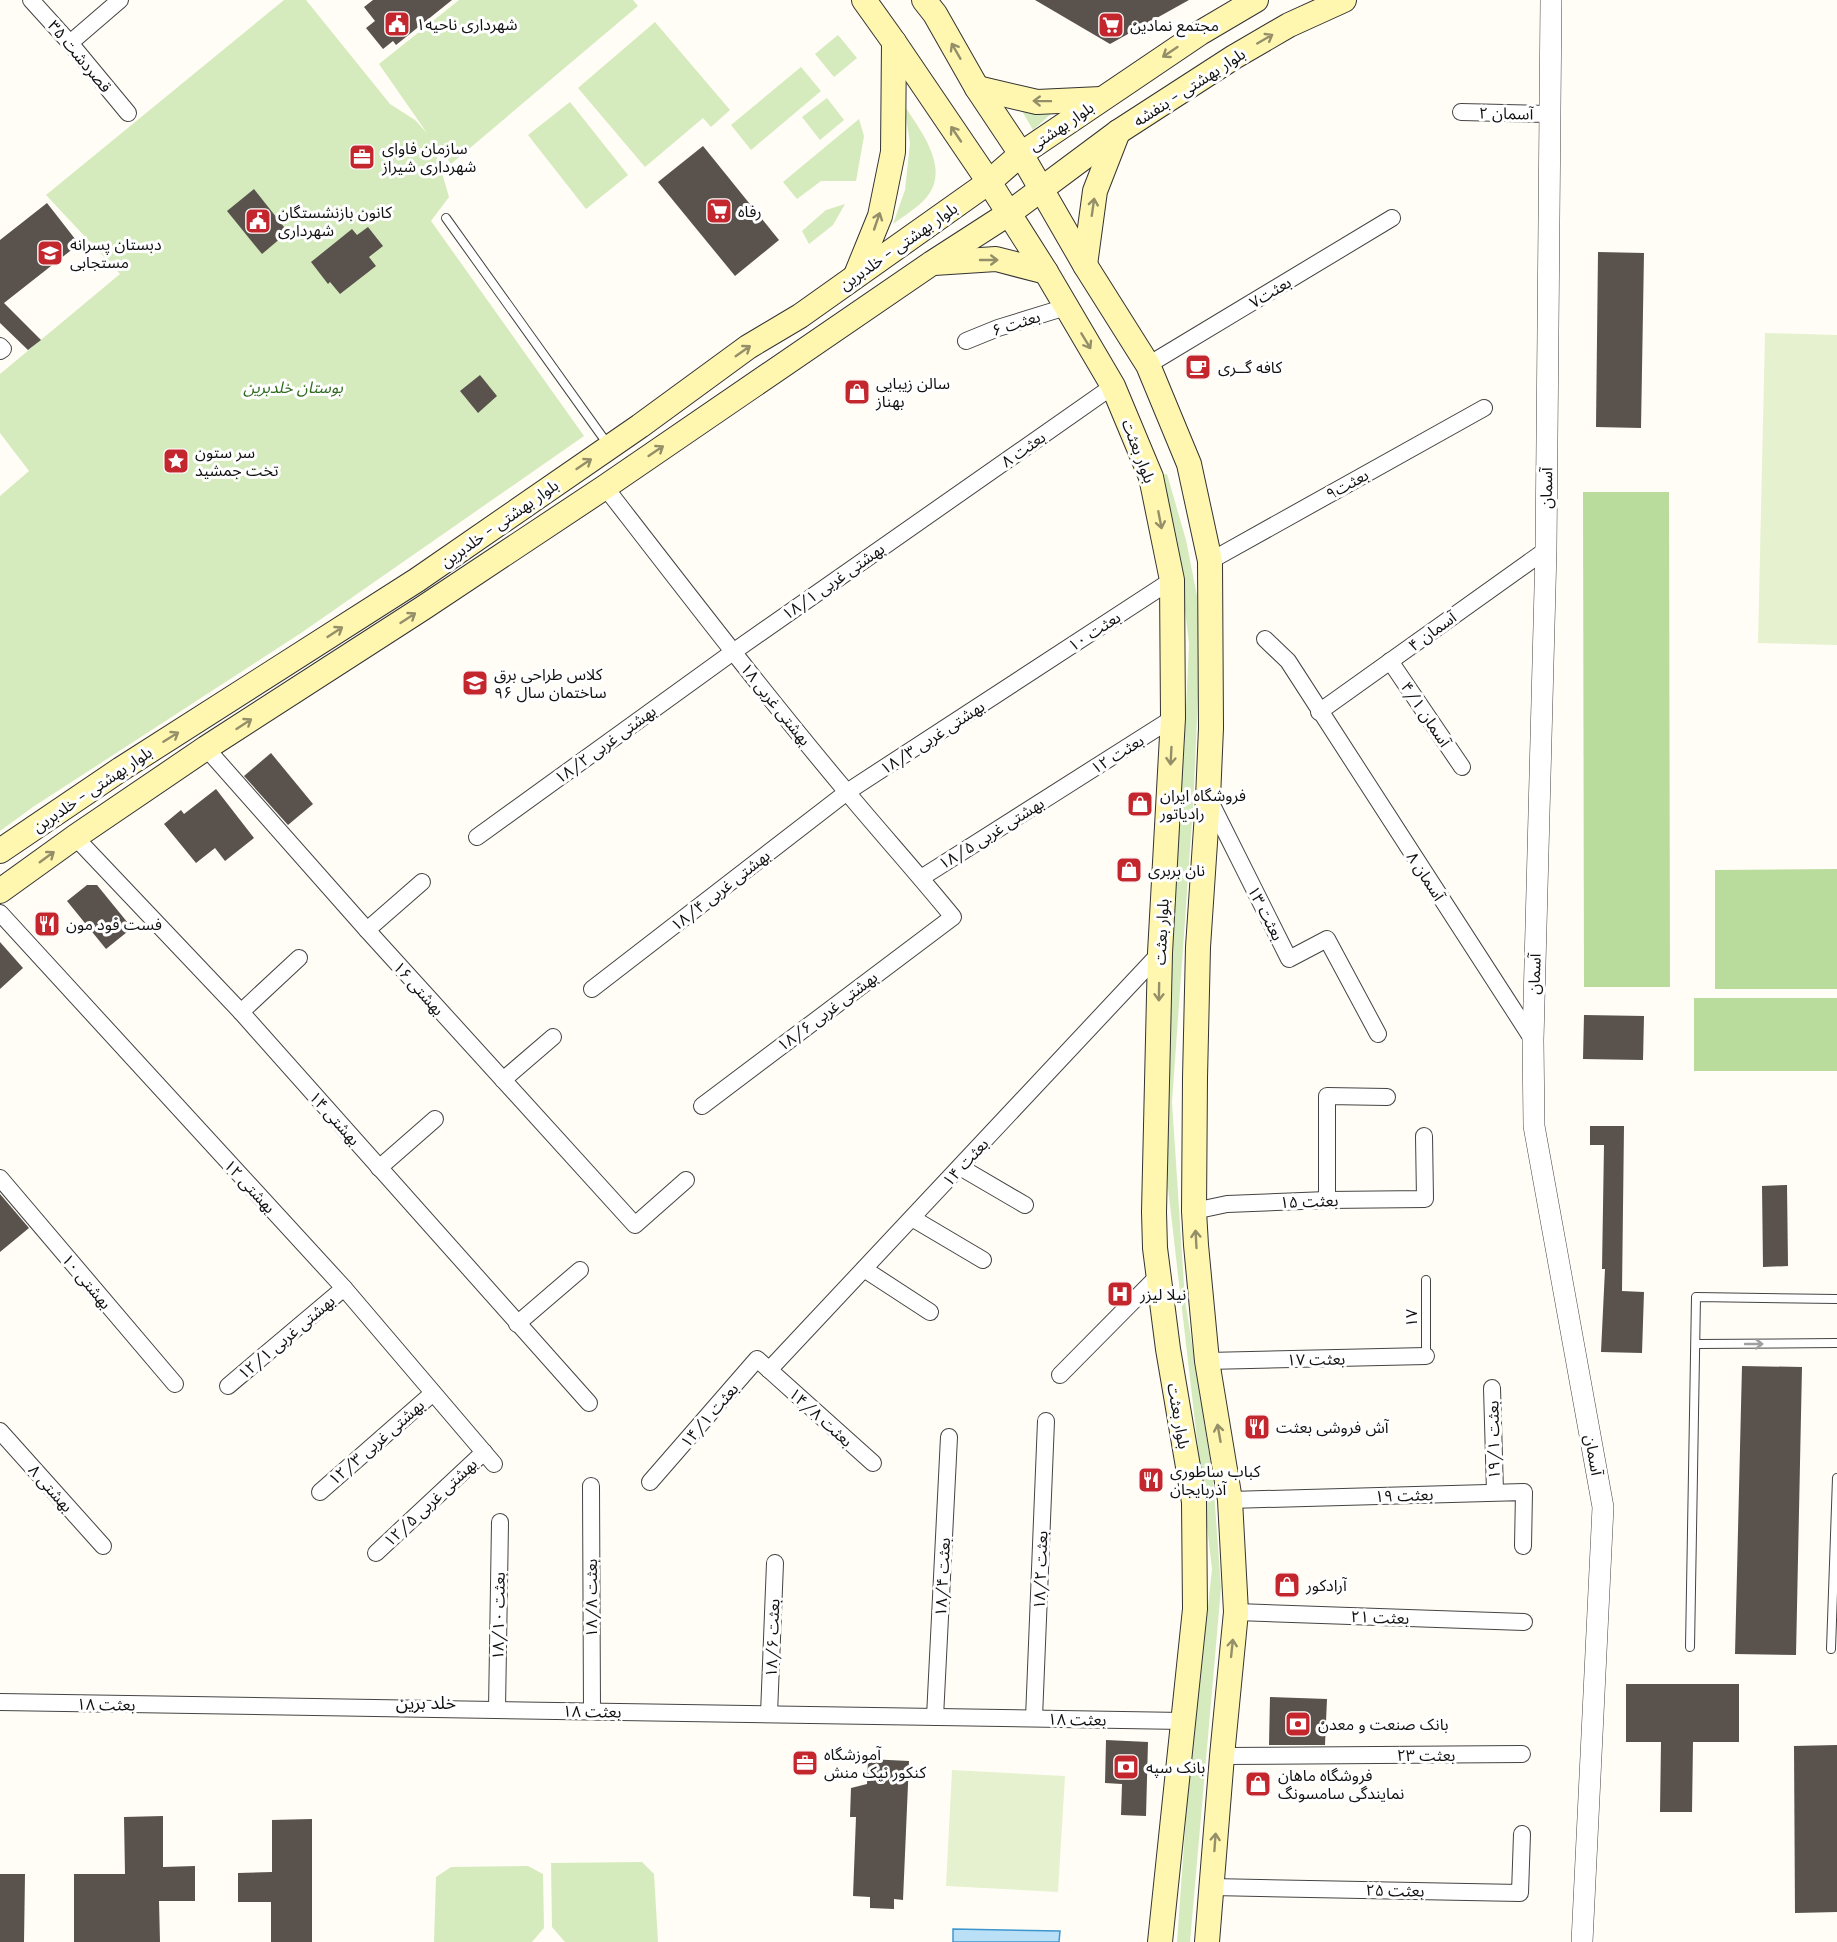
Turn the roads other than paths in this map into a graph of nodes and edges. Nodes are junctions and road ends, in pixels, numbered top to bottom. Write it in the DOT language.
graph roads {
  1 [pos="31,0"];
  2 [pos="120,0"];
  3 [pos="864,0"];
  4 [pos="1256,0"];
  5 [pos="1344,0"];
  6 [pos="1551,0"];
  7 [pos="932,5"];
  8 [pos="894,42"];
  9 [pos="70,43"];
  10 [pos="977,88"];
  11 [pos="1101,99"];
  12 [pos="1461,112"];
  13 [pos="128,113"];
  14 [pos="1550,114"];
  15 [pos="1118,132"];
  16 [pos="1021,154"];
  17 [pos="989,182"];
  18 [pos="1042,190"];
  19 [pos="1008,214"];
  20 [pos="446,218"];
  21 [pos="1392,218"];
  22 [pos="932,263"];
  23 [pos="1085,265"];
  24 [pos="1046,272"];
  25 [pos="856,275"];
  26 [pos="1066,308"];
  27 [pos="800,316"];
  28 [pos="818,341"];
  29 [pos="966,341"];
  30 [pos="0,346"];
  31 [pos="0,351"];
  32 [pos="1148,365"];
  33 [pos="1113,386"];
  34 [pos="1484,408"];
  35 [pos="610,447"];
  36 [pos="1186,457"];
  37 [pos="1148,470"];
  38 [pos="605,487"];
  39 [pos="933,511"];
  40 [pos="1546,550"];
  41 [pos="1210,561"];
  42 [pos="1172,580"];
  43 [pos="1265,639"];
  44 [pos="733,652"];
  45 [pos="1390,661"];
  46 [pos="1017,681"];
  47 [pos="1319,712"];
  48 [pos="1173,718"];
  49 [pos="206,748"];
  50 [pos="1462,767"];
  51 [pos="1061,789"];
  52 [pos="847,792"];
  53 [pos="1208,798"];
  54 [pos="75,837"];
  55 [pos="477,837"];
  56 [pos="0,851"];
  57 [pos="921,878"];
  58 [pos="422,882"];
  59 [pos="0,891"];
  60 [pos="0,913"];
  61 [pos="953,916"];
  62 [pos="367,930"];
  63 [pos="1160,953"];
  64 [pos="299,958"];
  65 [pos="592,989"];
  66 [pos="241,1012"];
  67 [pos="1378,1034"];
  68 [pos="553,1037"];
  69 [pos="1533,1040"];
  70 [pos="503,1080"];
  71 [pos="1387,1097"];
  72 [pos="702,1106"];
  73 [pos="435,1119"];
  74 [pos="1424,1136"];
  75 [pos="960,1167"];
  76 [pos="379,1168"];
  77 [pos="0,1178"];
  78 [pos="686,1180"];
  79 [pos="1327,1200"];
  80 [pos="1025,1205"];
  81 [pos="1194,1211"];
  82 [pos="1154,1212"];
  83 [pos="912,1218"];
  84 [pos="983,1260"];
  85 [pos="864,1269"];
  86 [pos="580,1270"];
  87 [pos="1159,1275"];
  88 [pos="1426,1280"];
  89 [pos="344,1288"];
  90 [pos="1837,1299"];
  91 [pos="930,1312"];
  92 [pos="517,1324"];
  93 [pos="1837,1343"];
  94 [pos="1696,1344"];
  95 [pos="1426,1356"];
  96 [pos="1207,1361"];
  97 [pos="770,1370"];
  98 [pos="1059,1375"];
  99 [pos="175,1384"];
  100 [pos="228,1386"];
  101 [pos="1492,1388"];
  102 [pos="433,1393"];
  103 [pos="589,1403"];
  104 [pos="1046,1421"];
  105 [pos="0,1431"];
  106 [pos="949,1437"];
  107 [pos="489,1458"];
  108 [pos="873,1464"];
  109 [pos="1837,1478"];
  110 [pos="650,1482"];
  111 [pos="591,1486"];
  112 [pos="320,1492"];
  113 [pos="1495,1492"];
  114 [pos="1230,1500"];
  115 [pos="500,1522"];
  116 [pos="103,1546"];
  117 [pos="1522,1546"];
  118 [pos="376,1553"];
  119 [pos="775,1563"];
  120 [pos="1236,1612"];
  121 [pos="1524,1622"];
  122 [pos="1690,1647"];
  123 [pos="1831,1649"];
  124 [pos="0,1702"];
  125 [pos="497,1710"];
  126 [pos="592,1711"];
  127 [pos="770,1714"];
  128 [pos="935,1717"];
  129 [pos="1034,1718"];
  130 [pos="1183,1721"];
  131 [pos="1522,1754"];
  132 [pos="1222,1756"];
  133 [pos="1522,1834"];
  134 [pos="1212,1887"];
  135 [pos="1160,1942"];
  136 [pos="1207,1942"];
  137 [pos="1582,1942"];
  1 -- 9 [label="street, قصردشت ۳۵"];
  2 -- 9 [label="street"];
  3 -- 8 [label="main road, بلوار بعثت"];
  4 -- 11 [label="main road, one-way"];
  15 -- 5 [label="main road, بلوار بهشتی - بنفشه, one-way"];
  6 -- 14 [label="street, آسمان"];
  10 -- 7 [label="main road, one-way"];
  17 -- 8 [label="main road, بلوار بعثت, one-way"];
  25 -- 8 [label="main road, one-way"];
  9 -- 13 [label="street, قصردشت ۳۵"];
  11 -- 10 [label="main road, one-way"];
  10 -- 16 [label="main road"];
  11 -- 16 [label="main road, بلوار بهشتی"];
  12 -- 14 [label="street, ۲ آسمان"];
  14 -- 40 [label="street, آسمان"];
  15 -- 18 [label="main road, بلوار بهشتی - بنفشه"];
  23 -- 15 [label="main road, one-way"];
  16 -- 17 [label="main road, بلوار بهشتی"];
  16 -- 18 [label="main road"];
  17 -- 19 [label="main road, بلوار بعثت"];
  17 -- 25 [label="main road, بلوار بهشتی - خلدبرین"];
  18 -- 19 [label="main road, بلوار بهشتی - بنفشه"];
  18 -- 23 [label="main road"];
  19 -- 22 [label="main road"];
  19 -- 24 [label="main road, بلوار بعثت"];
  20 -- 35 [label="lane"];
  21 -- 32 [label="street, بعثت۷"];
  22 -- 24 [label="main road, one-way"];
  22 -- 28 [label="main road, بلوار بهشتی - خلدبرین"];
  23 -- 32 [label="main road"];
  24 -- 26 [label="main road, بلوار بعثت"];
  25 -- 27 [label="main road, بلوار بهشتی - خلدبرین"];
  26 -- 29 [label="street, ۶ بعثت"];
  26 -- 33 [label="main road, بلوار بعثت, one-way"];
  27 -- 28 [label="main road"];
  35 -- 27 [label="main road, بلوار بهشتی - خلدبرین, one-way"];
  38 -- 28 [label="main road, بلوار بهشتی - خلدبرین, one-way"];
  30 -- 31 [label="street"];
  32 -- 36 [label="main road"];
  33 -- 37 [label="main road, بلوار بعثت"];
  33 -- 39 [label="street, ۸ بعثت"];
  34 -- 41 [label="street, بعثت۹"];
  56 -- 35 [label="main road, بلوار بهشتی - خلدبرین, one-way"];
  36 -- 37 [label="main road"];
  36 -- 41 [label="main road"];
  37 -- 42 [label="main road, بلوار بعثت, one-way"];
  38 -- 44 [label="street, بهشتی غربی ۱۸"];
  49 -- 38 [label="main road, بلوار بهشتی - خلدبرین, one-way"];
  39 -- 44 [label="street, بهشتی غربی ۱۸/۱"];
  40 -- 45 [label="street, ۴ آسمان"];
  40 -- 69 [label="street, آسمان"];
  41 -- 53 [label="main road"];
  42 -- 46 [label="street, ۱۰ بعثت"];
  42 -- 48 [label="main road, بلوار بعثت"];
  43 -- 47 [label="street, ۸ آسمان"];
  44 -- 52 [label="street, بهشتی غربی ۱۸"];
  44 -- 55 [label="street, بهشتی غربی ۱۸/۲"];
  45 -- 47 [label="street, ۴ آسمان"];
  45 -- 50 [label="street, ۴/۱ آسمان"];
  46 -- 52 [label="street, بهشتی غربی ۱۸/۳"];
  47 -- 69 [label="street, ۸ آسمان"];
  48 -- 51 [label="street, ۱۲ بعثت"];
  48 -- 63 [label="main road, بلوار بعثت, one-way"];
  49 -- 54 [label="main road, بلوار بهشتی - خلدبرین"];
  49 -- 62 [label="street, ۱۶ بهشتی"];
  51 -- 57 [label="street, بهشتی غربی ۱۸/۵"];
  52 -- 57 [label="street, بهشتی غربی ۱۸"];
  52 -- 65 [label="street, بهشتی غربی ۱۸/۴"];
  53 -- 67 [label="street, ۱۳ بعثت"];
  53 -- 81 [label="main road"];
  59 -- 54 [label="main road, بلوار بهشتی - خلدبرین, one-way"];
  54 -- 66 [label="street, ۱۴ بهشتی"];
  57 -- 61 [label="street, بهشتی غربی ۱۸"];
  58 -- 62 [label="street"];
  60 -- 89 [label="street, ۱۲ بهشتی"];
  61 -- 72 [label="street, بهشتی غربی ۱۸/۶"];
  62 -- 70 [label="street, ۱۶ بهشتی"];
  63 -- 75 [label="street, بعثت ۱۴"];
  63 -- 82 [label="main road, بلوار بعثت, one-way"];
  64 -- 66 [label="street"];
  66 -- 76 [label="street, ۱۴ بهشتی"];
  68 -- 70 [label="street"];
  69 -- 137 [label="street, آسمان"];
  70 -- 78 [label="street, ۱۶ بهشتی"];
  71 -- 79 [label="street"];
  73 -- 76 [label="street"];
  74 -- 79 [label="street, بعثت ۱۵"];
  75 -- 80 [label="street"];
  75 -- 83 [label="street, بعثت ۱۴"];
  76 -- 92 [label="street, ۱۴ بهشتی"];
  77 -- 99 [label="street, ۱۰ بهشتی"];
  79 -- 81 [label="street, بعثت ۱۵"];
  81 -- 82 [label="main road"];
  96 -- 81 [label="main road, one-way"];
  82 -- 87 [label="main road, بلوار بعثت"];
  83 -- 84 [label="street"];
  83 -- 85 [label="street, بعثت ۱۴"];
  85 -- 91 [label="street"];
  85 -- 97 [label="street, بعثت ۱۴"];
  86 -- 92 [label="street"];
  87 -- 98 [label="street"];
  87 -- 130 [label="main road, بلوار بعثت"];
  88 -- 95 [label="lane, ۱۷"];
  89 -- 100 [label="street, ۱۲/۱ بهشتی غربی"];
  89 -- 102 [label="street, ۱۲ بهشتی"];
  90 -- 94 [label="lane"];
  92 -- 103 [label="street, ۱۴ بهشتی"];
  94 -- 93 [label="lane, one-way"];
  94 -- 122 [label="lane"];
  95 -- 96 [label="street, بعثت ۱۷"];
  114 -- 96 [label="main road, one-way"];
  97 -- 108 [label="street, ۱۴/۸ بعثت"];
  97 -- 110 [label="street, ۱۴/۱ بعثت"];
  101 -- 113 [label="street, ۱۹/۱ بعثت"];
  102 -- 107 [label="street, ۱۲ بهشتی"];
  102 -- 112 [label="street, ۱۲/۳ بهشتی غربی"];
  104 -- 129 [label="street, ۱۸/۲ بعثت"];
  105 -- 116 [label="street, ۸ بهشتی"];
  106 -- 128 [label="street, ۱۸/۴ بعثت"];
  107 -- 118 [label="street, ۱۲/۵ بهشتی غربی"];
  109 -- 123 [label="lane"];
  111 -- 126 [label="street, ۱۸/۸ بعثت"];
  113 -- 114 [label="street, بعثت ۱۹"];
  113 -- 117 [label="street, بعثت ۱۹"];
  114 -- 120 [label="main road"];
  115 -- 125 [label="street, ۱۸/۱۰ بعثت"];
  119 -- 127 [label="street, ۱۸/۶ بعثت"];
  120 -- 121 [label="street, ۲۱ بعثت"];
  132 -- 120 [label="main road, one-way"];
  124 -- 125 [label="street, بعثت ۱۸"];
  125 -- 126 [label="street, بعثت ۱۸"];
  126 -- 127 [label="street, بعثت ۱۸"];
  127 -- 128 [label="street, بعثت ۱۸"];
  128 -- 129 [label="street, بعثت ۱۸"];
  129 -- 130 [label="street, بعثت ۱۸"];
  130 -- 135 [label="main road, بلوار بعثت"];
  131 -- 132 [label="street, ۲۳ بعثت"];
  134 -- 132 [label="main road, one-way"];
  133 -- 134 [label="street, ۲۵ بعثت"];
  134 -- 136 [label="main road"];
}
